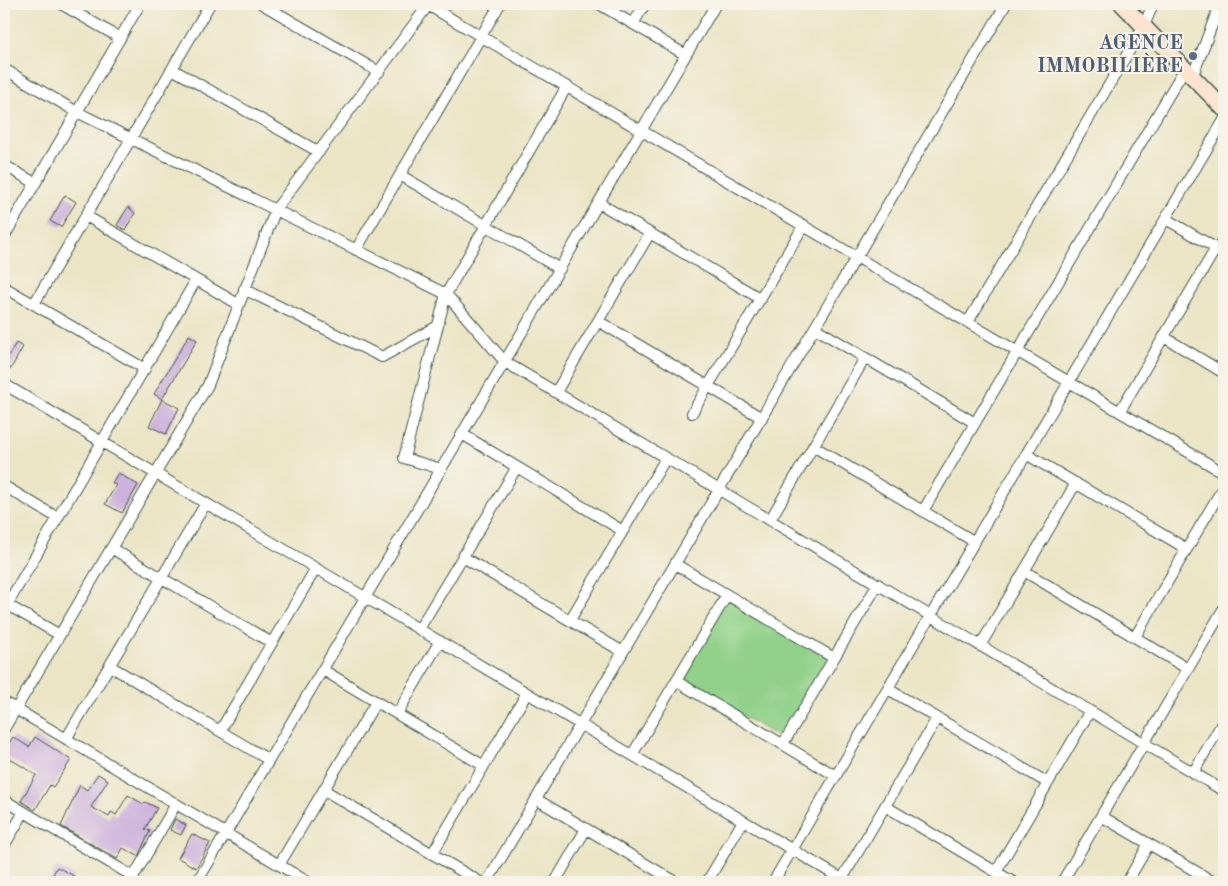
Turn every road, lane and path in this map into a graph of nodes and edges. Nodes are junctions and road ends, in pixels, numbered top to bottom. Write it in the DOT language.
graph roads {
  1 [pos="140,4"];
  2 [pos="210,4"];
  3 [pos="262,4"];
  4 [pos="428,4"];
  5 [pos="500,4"];
  6 [pos="599,4"];
  7 [pos="645,4"];
  8 [pos="716,4"];
  9 [pos="1006,4"];
  10 [pos="1122,4"];
  11 [pos="1153,4"];
  12 [pos="1220,4"];
  13 [pos="67,5"];
  14 [pos="633,24"];
  15 [pos="1144,26"];
  16 [pos="481,36"];
  17 [pos="120,38"];
  18 [pos="686,55"];
  19 [pos="4,69"];
  20 [pos="172,69"];
  21 [pos="379,72"];
  22 [pos="1189,72"];
  23 [pos="567,86"];
  24 [pos="1224,109"];
  25 [pos="77,112"];
  26 [pos="1224,120"];
  27 [pos="642,130"];
  28 [pos="131,138"];
  29 [pos="319,152"];
  30 [pos="4,165"];
  31 [pos="400,175"];
  32 [pos="35,183"];
  33 [pos="599,203"];
  34 [pos="276,210"];
  35 [pos="86,216"];
  36 [pos="1166,219"];
  37 [pos="804,225"];
  38 [pos="486,226"];
  39 [pos="650,233"];
  40 [pos="4,237"];
  41 [pos="356,250"];
  42 [pos="1220,251"];
  43 [pos="857,257"];
  44 [pos="560,269"];
  45 [pos="196,280"];
  46 [pos="4,287"];
  47 [pos="244,289"];
  48 [pos="446,294"];
  49 [pos="761,298"];
  50 [pos="34,304"];
  51 [pos="238,304"];
  52 [pos="598,321"];
  53 [pos="968,322"];
  54 [pos="436,327"];
  55 [pos="815,328"];
  56 [pos="1164,337"];
  57 [pos="1017,351"];
  58 [pos="865,358"];
  59 [pos="505,362"];
  60 [pos="145,369"];
  61 [pos="1224,373"];
  62 [pos="1069,382"];
  63 [pos="4,384"];
  64 [pos="708,386"];
  65 [pos="556,392"];
  66 [pos="1120,411"];
  67 [pos="692,413"];
  68 [pos="762,418"];
  69 [pos="975,423"];
  70 [pos="462,434"];
  71 [pos="102,442"];
  72 [pos="814,446"];
  73 [pos="1026,454"];
  74 [pos="666,458"];
  75 [pos="517,468"];
  76 [pos="441,469"];
  77 [pos="1224,472"];
  78 [pos="155,473"];
  79 [pos="1076,484"];
  80 [pos="4,486"];
  81 [pos="1224,486"];
  82 [pos="719,490"];
  83 [pos="206,503"];
  84 [pos="923,511"];
  85 [pos="58,518"];
  86 [pos="770,520"];
  87 [pos="623,531"];
  88 [pos="975,542"];
  89 [pos="111,548"];
  90 [pos="1187,549"];
  91 [pos="463,557"];
  92 [pos="675,564"];
  93 [pos="316,568"];
  94 [pos="1024,571"];
  95 [pos="162,577"];
  96 [pos="878,584"];
  97 [pos="727,595"];
  98 [pos="366,598"];
  99 [pos="5,604"];
  100 [pos="1224,608"];
  101 [pos="931,616"];
  102 [pos="570,620"];
  103 [pos="419,629"];
  104 [pos="60,635"];
  105 [pos="1135,637"];
  106 [pos="440,642"];
  107 [pos="272,643"];
  108 [pos="980,646"];
  109 [pos="624,652"];
  110 [pos="834,658"];
  111 [pos="110,666"];
  112 [pos="1188,669"];
  113 [pos="322,670"];
  114 [pos="676,681"];
  115 [pos="888,689"];
  116 [pos="527,693"];
  117 [pos="4,702"];
  118 [pos="376,702"];
  119 [pos="16,709"];
  120 [pos="1090,711"];
  121 [pos="397,714"];
  122 [pos="937,718"];
  123 [pos="1224,720"];
  124 [pos="580,725"];
  125 [pos="4,730"];
  126 [pos="220,731"];
  127 [pos="66,739"];
  128 [pos="1144,743"];
  129 [pos="783,744"];
  130 [pos="632,755"];
  131 [pos="269,760"];
  132 [pos="484,766"];
  133 [pos="1193,773"];
  134 [pos="836,776"];
  135 [pos="1048,783"];
  136 [pos="324,790"];
  137 [pos="1224,791"];
  138 [pos="536,799"];
  139 [pos="4,800"];
  140 [pos="176,804"];
  141 [pos="885,806"];
  142 [pos="24,812"];
  143 [pos="1101,816"];
  144 [pos="743,821"];
  145 [pos="586,829"];
  146 [pos="226,834"];
  147 [pos="1150,844"];
  148 [pos="4,846"];
  149 [pos="792,850"];
  150 [pos="432,854"];
  151 [pos="279,865"];
  152 [pos="996,872"];
  153 [pos="132,879"];
  154 [pos="844,881"];
  155 [pos="197,882"];
  156 [pos="308,882"];
  157 [pos="480,882"];
  158 [pos="487,882"];
  159 [pos="555,882"];
  160 [pos="676,882"];
  161 [pos="707,882"];
  162 [pos="773,882"];
  163 [pos="1013,882"];
  164 [pos="1062,882"];
  165 [pos="1127,882"];
  166 [pos="1214,882"];
  1 -- 17 [label="street"];
  2 -- 20 [label="street"];
  3 -- 21 [label="street"];
  4 -- 16 [label="street"];
  4 -- 21 [label="street"];
  5 -- 16 [label="street"];
  6 -- 14 [label="street"];
  7 -- 14 [label="street"];
  8 -- 18 [label="street"];
  9 -- 43 [label="street"];
  10 -- 15 [label="main road"];
  11 -- 15 [label="street"];
  12 -- 22 [label="street"];
  13 -- 17 [label="street"];
  14 -- 18 [label="street"];
  15 -- 22 [label="main road"];
  15 -- 53 [label="street"];
  16 -- 23 [label="street"];
  16 -- 31 [label="street"];
  17 -- 25 [label="street"];
  18 -- 27 [label="street"];
  19 -- 25 [label="street"];
  20 -- 28 [label="street"];
  20 -- 29 [label="street"];
  21 -- 29 [label="street"];
  22 -- 24 [label="main road"];
  22 -- 57 [label="street"];
  23 -- 27 [label="street"];
  23 -- 38 [label="street"];
  25 -- 28 [label="street"];
  25 -- 32 [label="street"];
  26 -- 36 [label="street"];
  27 -- 33 [label="street"];
  27 -- 37 [label="street"];
  28 -- 34 [label="street"];
  28 -- 35 [label="street"];
  29 -- 34 [label="street"];
  30 -- 32 [label="street"];
  31 -- 38 [label="street"];
  31 -- 41 [label="street"];
  32 -- 40 [label="street"];
  33 -- 39 [label="street"];
  33 -- 44 [label="street"];
  34 -- 41 [label="street"];
  34 -- 47 [label="street"];
  35 -- 45 [label="street"];
  35 -- 50 [label="street"];
  36 -- 42 [label="street"];
  36 -- 62 [label="street"];
  37 -- 43 [label="street"];
  37 -- 49 [label="street"];
  38 -- 44 [label="street"];
  38 -- 48 [label="street"];
  39 -- 49 [label="street"];
  39 -- 52 [label="street"];
  41 -- 48 [label="street"];
  42 -- 56 [label="street"];
  43 -- 53 [label="street"];
  43 -- 55 [label="street"];
  44 -- 59 [label="street"];
  45 -- 51 [label="street"];
  45 -- 60 [label="street"];
  46 -- 50 [label="street"];
  47 -- 51 [label="street"];
  47 -- 54 [label="street"];
  48 -- 54 [label="street"];
  48 -- 59 [label="street"];
  49 -- 64 [label="street"];
  50 -- 60 [label="street"];
  51 -- 78 [label="street"];
  52 -- 64 [label="street"];
  52 -- 65 [label="street"];
  53 -- 57 [label="street"];
  54 -- 76 [label="street"];
  55 -- 58 [label="street"];
  55 -- 68 [label="street"];
  56 -- 61 [label="street"];
  56 -- 66 [label="street"];
  57 -- 62 [label="street"];
  57 -- 69 [label="street"];
  58 -- 69 [label="street"];
  58 -- 72 [label="street"];
  59 -- 65 [label="street"];
  59 -- 70 [label="street"];
  60 -- 71 [label="street"];
  62 -- 66 [label="street"];
  62 -- 73 [label="street"];
  63 -- 71 [label="street"];
  64 -- 67 [label="street"];
  64 -- 68 [label="street"];
  65 -- 74 [label="street"];
  66 -- 77 [label="street"];
  68 -- 82 [label="street"];
  69 -- 84 [label="street"];
  70 -- 75 [label="street"];
  70 -- 76 [label="street"];
  71 -- 78 [label="street"];
  71 -- 85 [label="street"];
  72 -- 84 [label="street"];
  72 -- 86 [label="street"];
  73 -- 79 [label="street"];
  73 -- 88 [label="street"];
  74 -- 82 [label="street"];
  74 -- 87 [label="street"];
  75 -- 87 [label="street"];
  75 -- 91 [label="street"];
  76 -- 98 [label="street"];
  78 -- 83 [label="street"];
  78 -- 89 [label="street"];
  79 -- 90 [label="street"];
  79 -- 94 [label="street"];
  80 -- 85 [label="street"];
  81 -- 90 [label="street"];
  82 -- 86 [label="street"];
  82 -- 92 [label="street"];
  83 -- 93 [label="street"];
  83 -- 95 [label="street"];
  84 -- 88 [label="street"];
  85 -- 99 [label="street"];
  86 -- 96 [label="street"];
  87 -- 102 [label="street"];
  88 -- 101 [label="street"];
  89 -- 95 [label="street"];
  89 -- 104 [label="street"];
  90 -- 105 [label="street"];
  91 -- 102 [label="street"];
  91 -- 103 [label="street"];
  92 -- 97 [label="street"];
  92 -- 109 [label="street"];
  93 -- 98 [label="street"];
  93 -- 107 [label="street"];
  94 -- 105 [label="street"];
  94 -- 108 [label="street"];
  95 -- 107 [label="street"];
  95 -- 111 [label="street"];
  96 -- 101 [label="street"];
  96 -- 110 [label="street"];
  97 -- 110 [label="street"];
  97 -- 114 [label="street"];
  98 -- 103 [label="street"];
  98 -- 113 [label="street"];
  99 -- 104 [label="street"];
  100 -- 112 [label="street"];
  101 -- 108 [label="street"];
  101 -- 115 [label="street"];
  102 -- 109 [label="street"];
  103 -- 106 [label="street"];
  104 -- 119 [label="street"];
  105 -- 112 [label="street"];
  106 -- 116 [label="street"];
  106 -- 121 [label="street"];
  107 -- 126 [label="street"];
  108 -- 120 [label="street"];
  109 -- 124 [label="street"];
  110 -- 129 [label="street"];
  111 -- 126 [label="street"];
  111 -- 127 [label="street"];
  112 -- 128 [label="street"];
  113 -- 118 [label="street"];
  113 -- 131 [label="street"];
  114 -- 129 [label="street"];
  114 -- 130 [label="street"];
  115 -- 122 [label="street"];
  115 -- 134 [label="street"];
  116 -- 124 [label="street"];
  116 -- 132 [label="street"];
  117 -- 119 [label="street"];
  118 -- 121 [label="street"];
  118 -- 136 [label="street"];
  119 -- 125 [label="street"];
  119 -- 127 [label="street"];
  120 -- 128 [label="street"];
  120 -- 135 [label="street"];
  121 -- 132 [label="street"];
  122 -- 135 [label="street"];
  122 -- 141 [label="street"];
  123 -- 133 [label="street"];
  124 -- 130 [label="street"];
  124 -- 138 [label="street"];
  126 -- 131 [label="street"];
  127 -- 140 [label="street"];
  128 -- 133 [label="street"];
  128 -- 143 [label="street"];
  129 -- 134 [label="street"];
  130 -- 144 [label="street"];
  131 -- 146 [label="street"];
  132 -- 150 [label="street"];
  133 -- 137 [label="street"];
  134 -- 149 [label="street"];
  135 -- 152 [label="street"];
  136 -- 150 [label="street"];
  136 -- 151 [label="street"];
  138 -- 145 [label="street"];
  138 -- 158 [label="street"];
  139 -- 142 [label="street"];
  140 -- 146 [label="street"];
  140 -- 153 [label="street"];
  141 -- 152 [label="street"];
  141 -- 154 [label="street"];
  142 -- 148 [label="street"];
  142 -- 153 [label="street"];
  143 -- 147 [label="street"];
  143 -- 164 [label="street"];
  144 -- 149 [label="street"];
  144 -- 161 [label="street"];
  145 -- 159 [label="street"];
  145 -- 160 [label="street"];
  146 -- 151 [label="street"];
  146 -- 155 [label="street"];
  147 -- 165 [label="street"];
  147 -- 166 [label="street"];
  149 -- 154 [label="street"];
  149 -- 162 [label="street"];
  150 -- 157 [label="street"];
  151 -- 156 [label="street"];
  152 -- 163 [label="street"];
}
